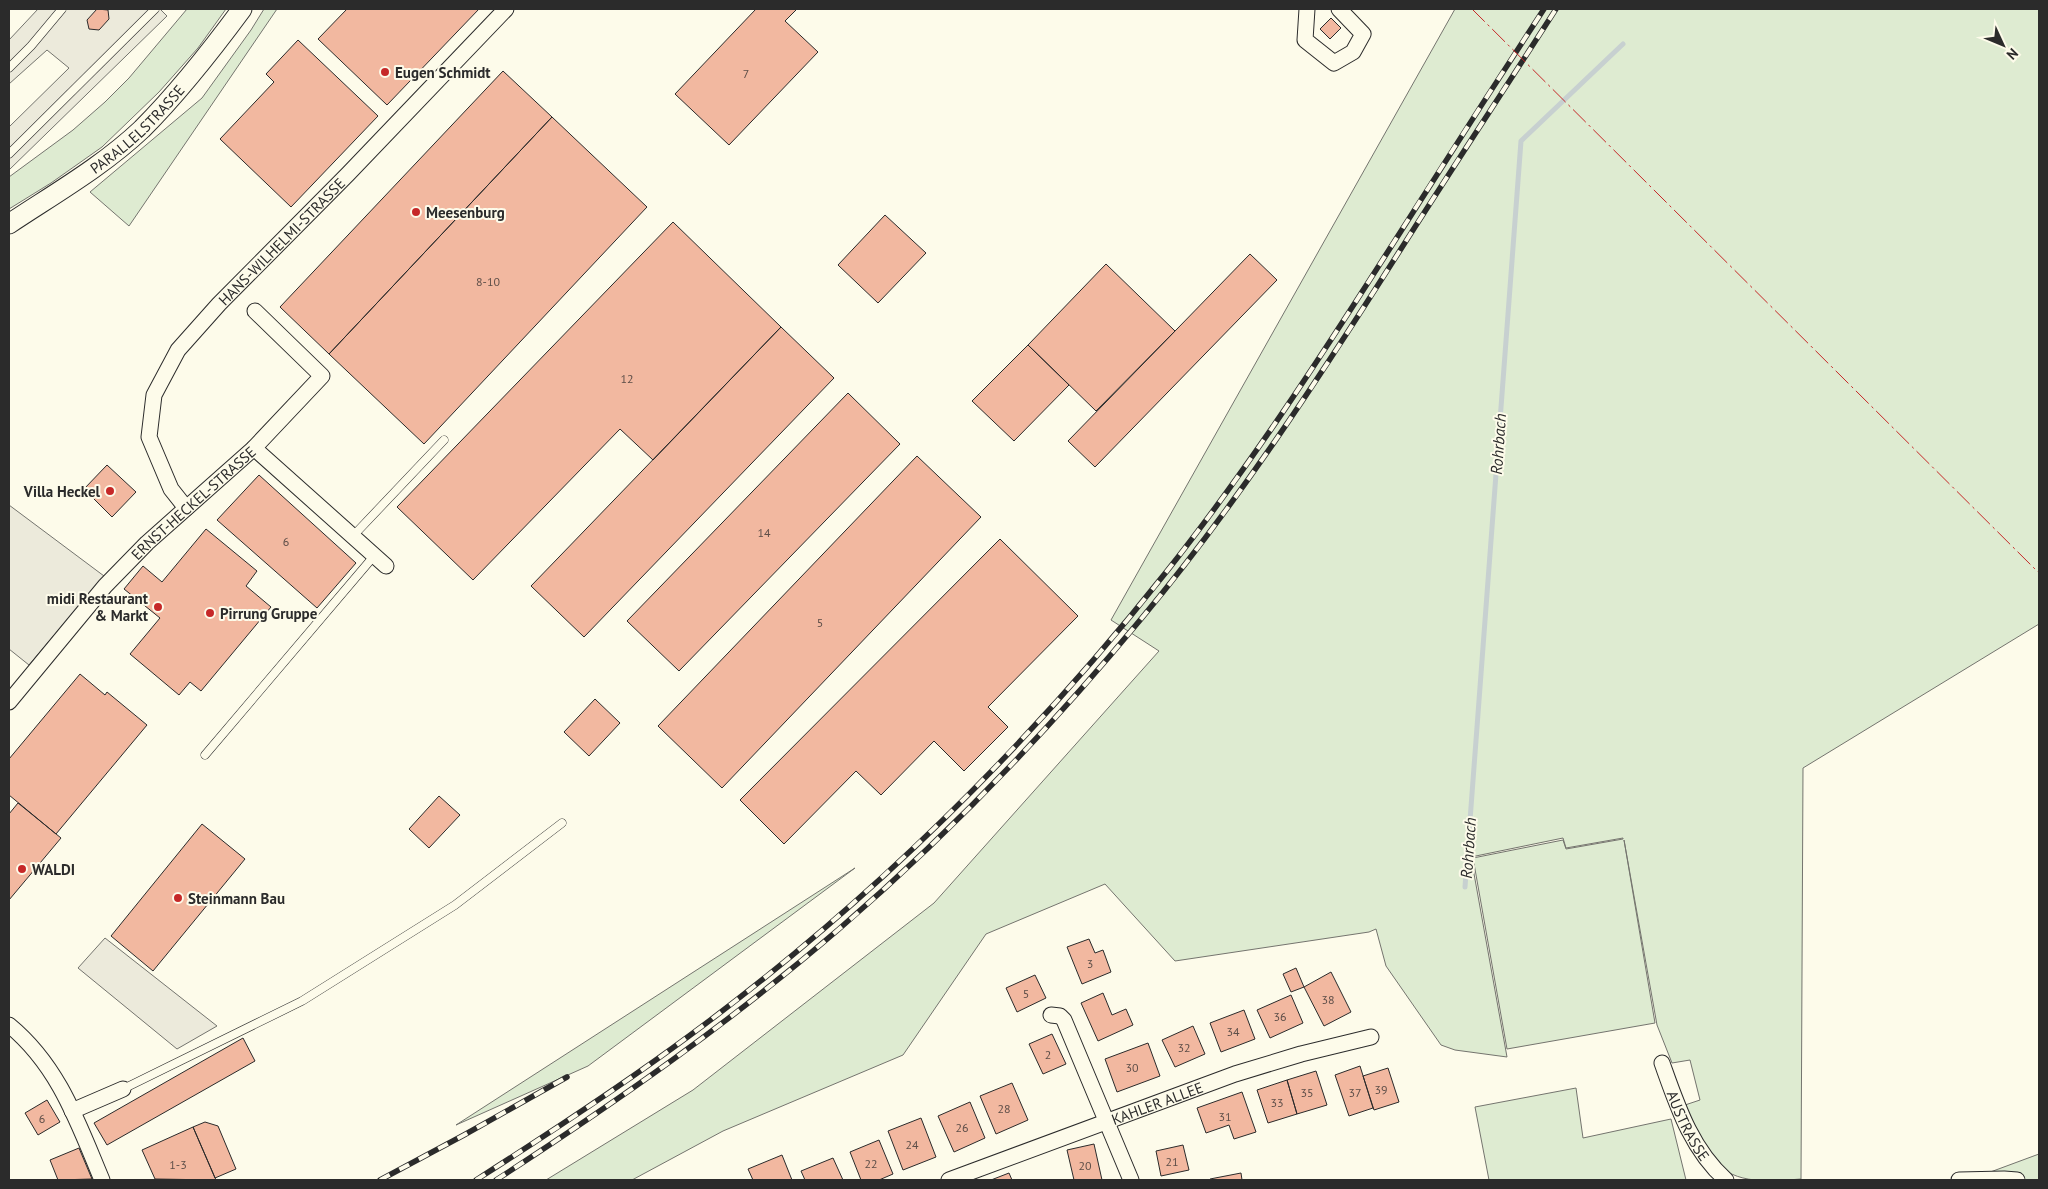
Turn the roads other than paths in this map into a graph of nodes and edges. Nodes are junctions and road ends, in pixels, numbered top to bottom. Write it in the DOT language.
graph roads {
  1 [pos="62,9"];
  2 [pos="155,9"];
  3 [pos="242,9"];
  4 [pos="506,9"];
  5 [pos="1307,9"];
  6 [pos="1339,9"];
  7 [pos="9,68"];
  8 [pos="9,154"];
  9 [pos="9,224"];
  10 [pos="255,311"];
  11 [pos="444,440"];
  12 [pos="254,448"];
  13 [pos="186,508"];
  14 [pos="353,536"];
  15 [pos="374,556"];
  16 [pos="386,566"];
  17 [pos="9,702"];
  18 [pos="205,755"];
  19 [pos="562,823"];
  20 [pos="1051,1015"];
  21 [pos="9,1025"];
  22 [pos="1371,1037"];
  23 [pos="1662,1063"];
  24 [pos="123,1089"];
  25 [pos="72,1111"];
  26 [pos="1106,1122"];
  27 [pos="102,1180"];
  28 [pos="949,1180"];
  29 [pos="1131,1180"];
  30 [pos="1726,1180"];
  31 [pos="1959,1180"];
  32 [pos="2017,1180"];
  1 -- 7 [label="lane"];
  2 -- 8 [label="lane"];
  3 -- 9 [label="street, PARALLELSTRASSE"];
  4 -- 13 [label="street, HANS-WILHELMI-STRASSE"];
  5 -- 6 [label="street"];
  10 -- 12 [label="street, ERNST-HECKEL-STRASSE"];
  11 -- 14 [label="lane"];
  12 -- 13 [label="street, ERNST-HECKEL-STRASSE"];
  12 -- 14 [label="street"];
  13 -- 17 [label="street, ERNST-HECKEL-STRASSE"];
  14 -- 15 [label="street"];
  15 -- 16 [label="street"];
  15 -- 18 [label="lane"];
  19 -- 24 [label="lane"];
  20 -- 26 [label="street"];
  21 -- 25 [label="street"];
  22 -- 26 [label="street, KAHLER ALLEE"];
  23 -- 30 [label="street, AUSTRASSE"];
  24 -- 25 [label="street"];
  25 -- 27 [label="street"];
  26 -- 28 [label="street, KAHLER ALLEE"];
  26 -- 29 [label="street"];
  31 -- 32 [label="street"];
}
